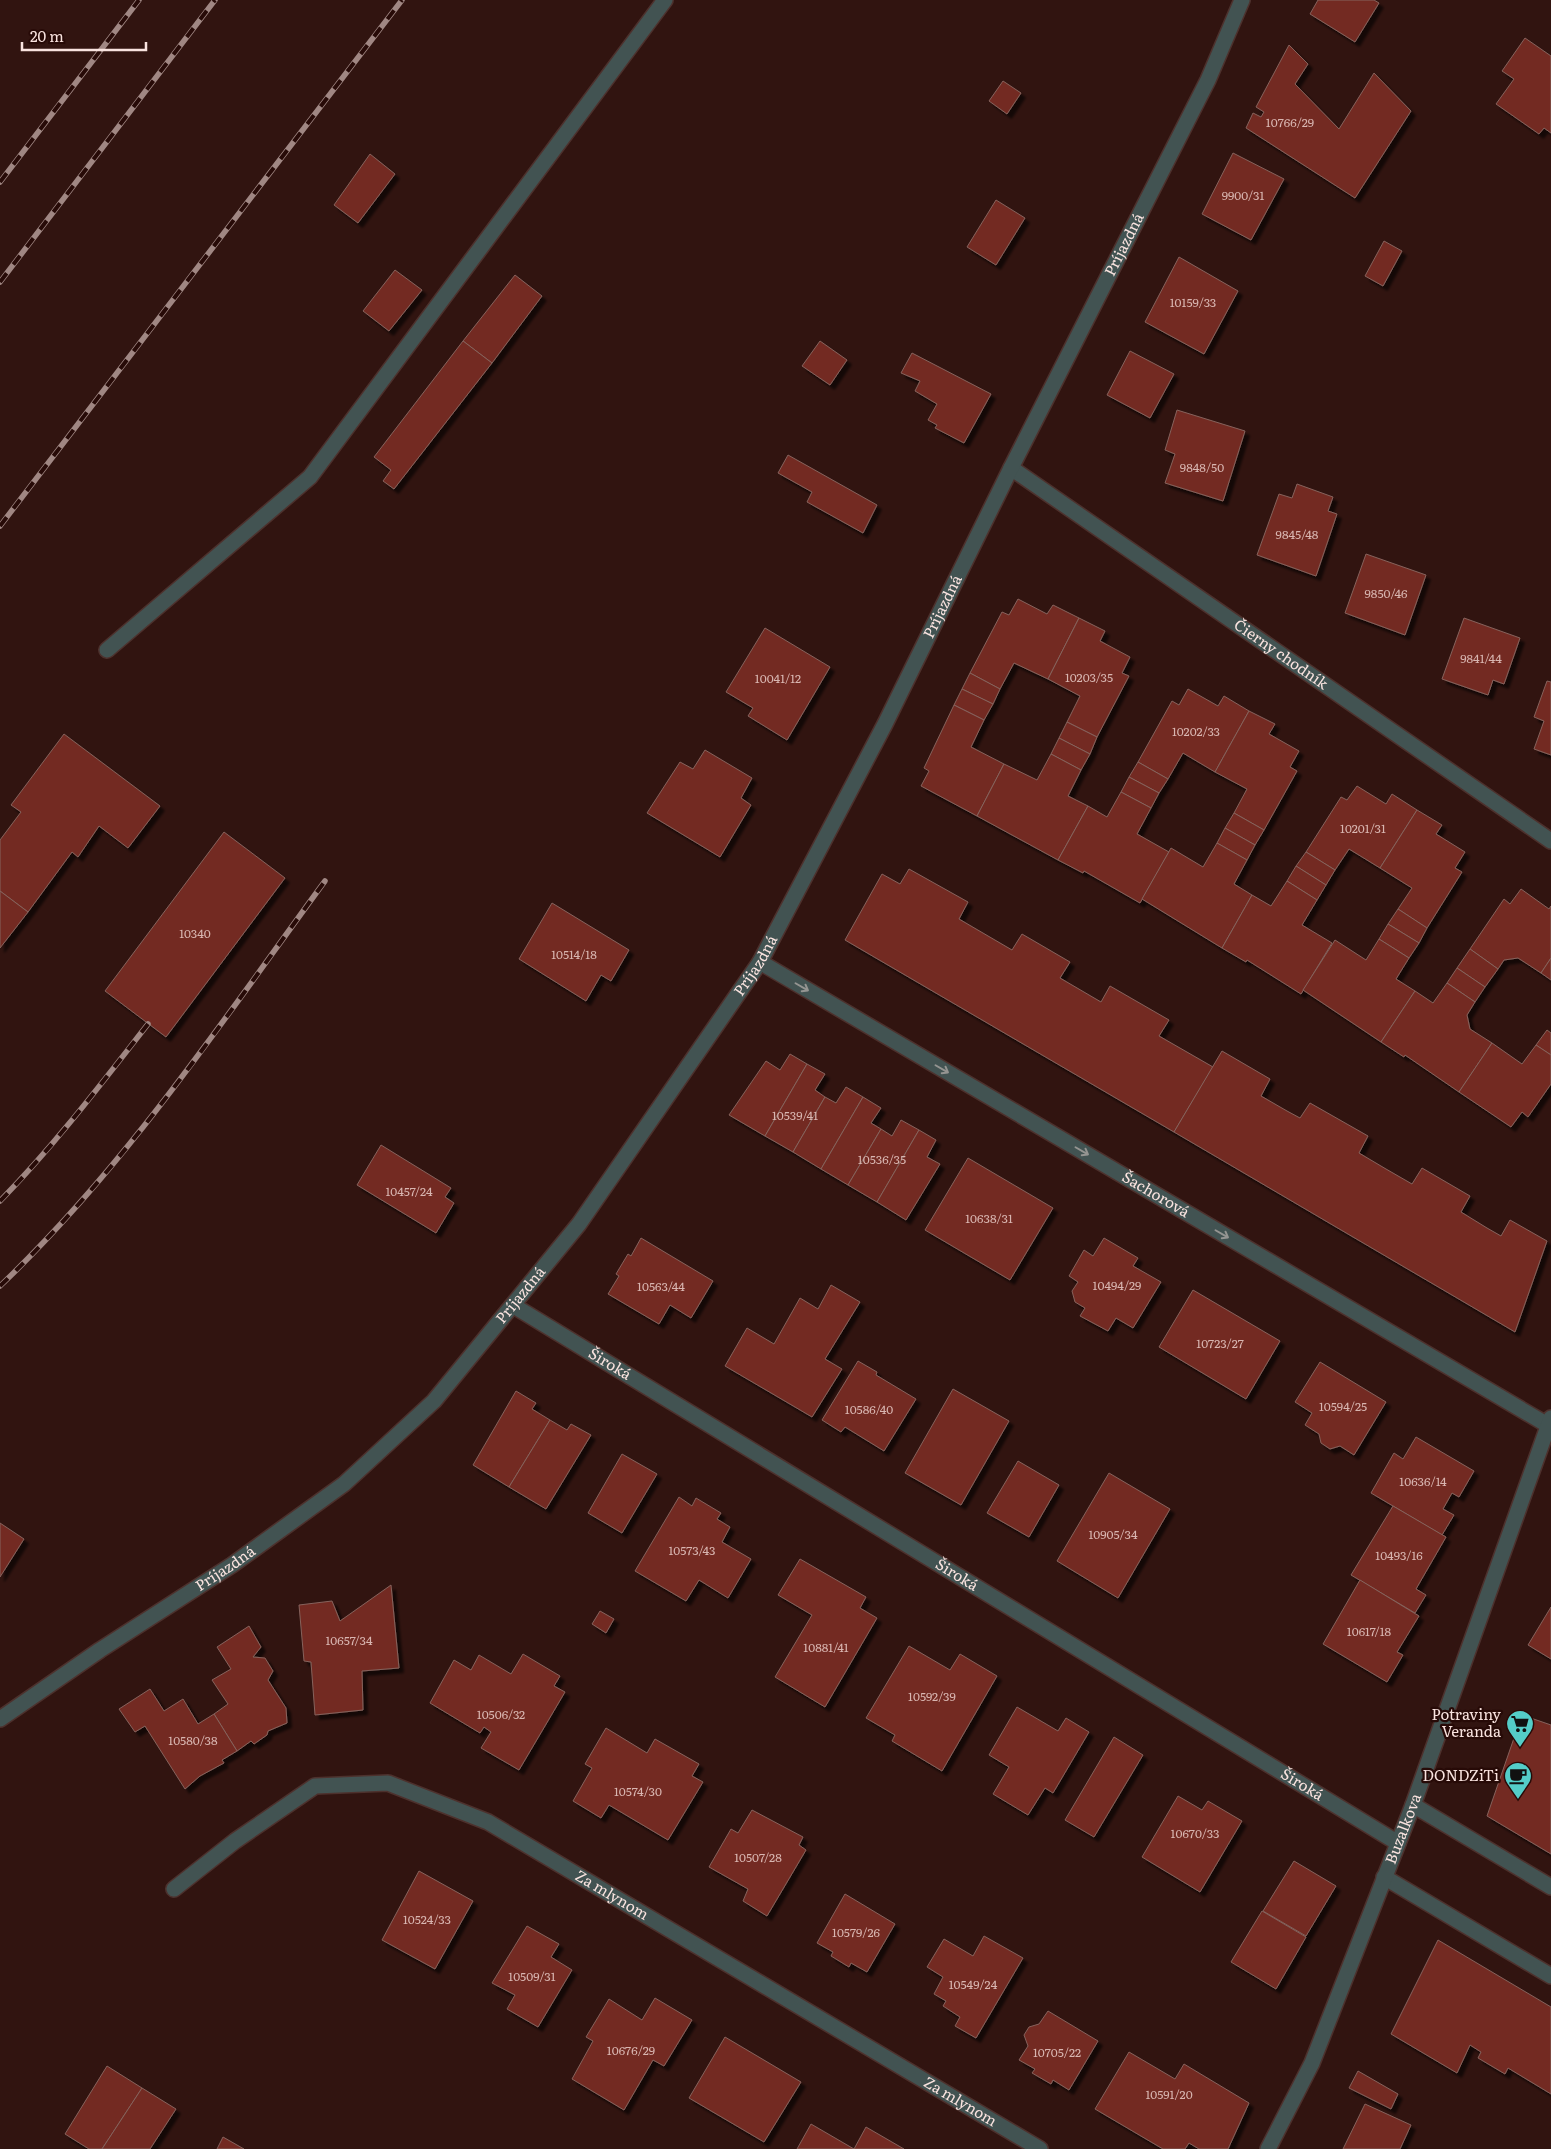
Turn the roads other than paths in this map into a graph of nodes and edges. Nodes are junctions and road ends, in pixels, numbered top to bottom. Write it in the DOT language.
graph roads {
  1 [pos="665,0"];
  2 [pos="1242,0"];
  3 [pos="1011,468"];
  4 [pos="107,650"];
  5 [pos="1551,841"];
  6 [pos="760,962"];
  7 [pos="514,1306"];
  8 [pos="1550,1424"];
  9 [pos="0,1719"];
  10 [pos="1413,1805"];
  11 [pos="1398,1843"];
  12 [pos="1384,1877"];
  13 [pos="1551,1886"];
  14 [pos="174,1889"];
  15 [pos="1551,1976"];
  16 [pos="1040,2149"];
  17 [pos="1268,2149"];
  1 -- 4 [label="street"];
  2 -- 3 [label="street, Príjazdná"];
  3 -- 5 [label="street, Čierny chodník"];
  3 -- 6 [label="street, Príjazdná"];
  6 -- 7 [label="street, Príjazdná"];
  6 -- 8 [label="street, Šachorová, one-way"];
  7 -- 9 [label="street, Príjazdná"];
  7 -- 11 [label="street, Široká"];
  8 -- 10 [label="street, Buzalkova"];
  10 -- 11 [label="street, Buzalkova"];
  10 -- 13 [label="street"];
  11 -- 12 [label="street, Buzalkova"];
  12 -- 15 [label="street"];
  12 -- 17 [label="street, Buzalkova"];
  14 -- 16 [label="street, Za mlynom"];
}
